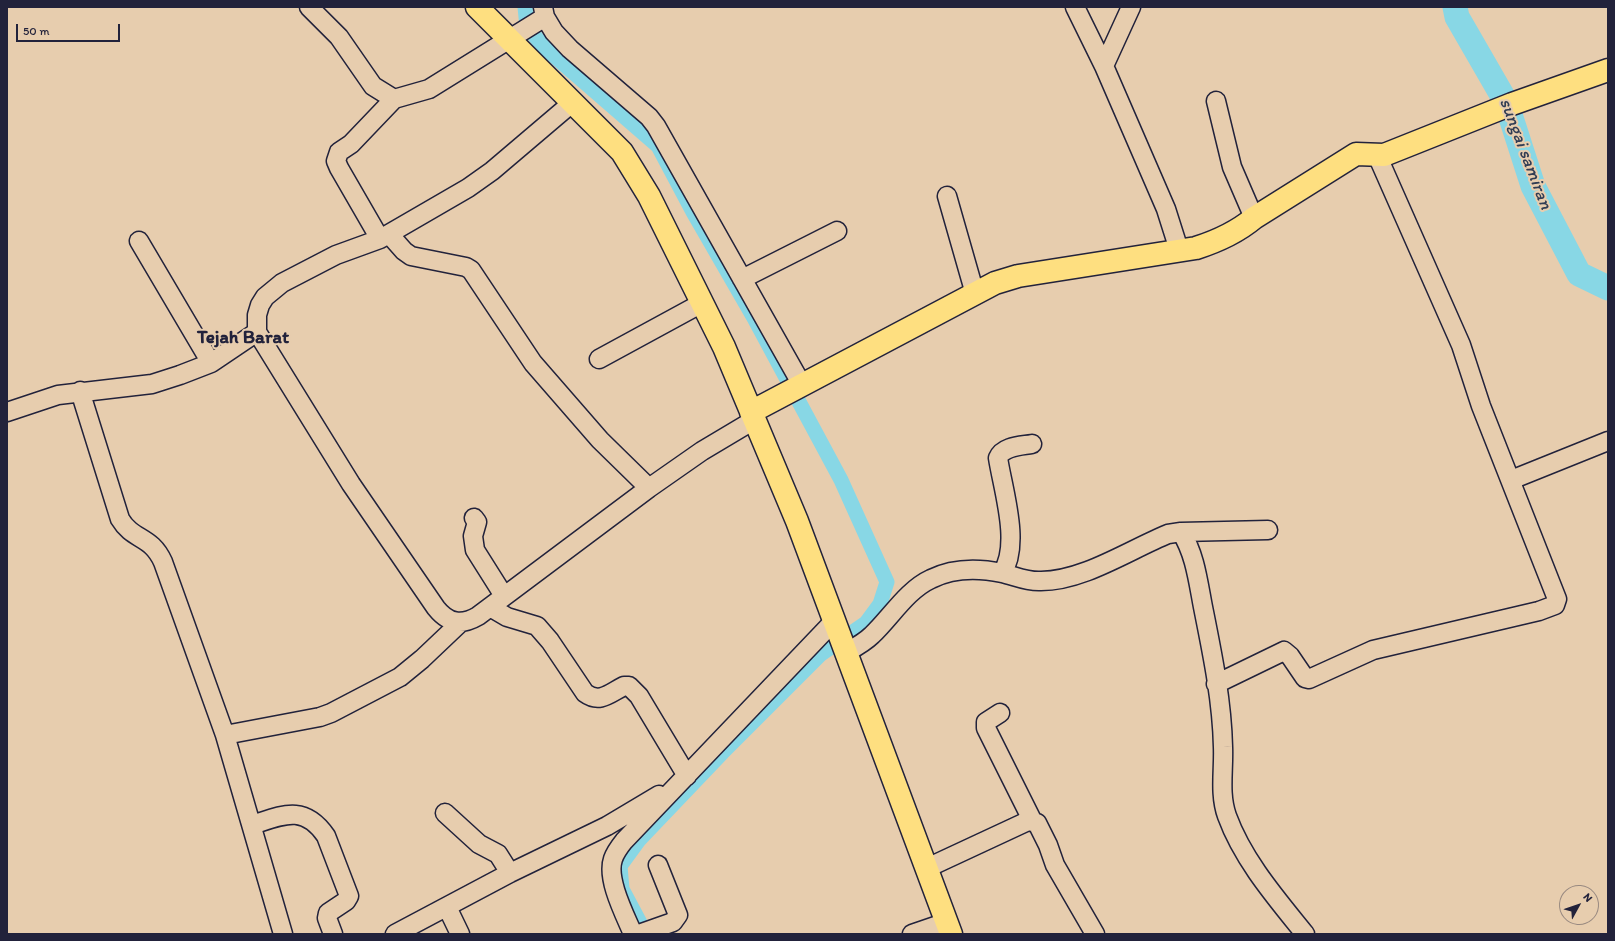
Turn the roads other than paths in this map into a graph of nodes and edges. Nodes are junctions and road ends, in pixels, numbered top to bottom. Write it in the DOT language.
graph roads {
  1 [pos="309,7"];
  2 [pos="477,7"];
  3 [pos="1075,7"];
  4 [pos="1130,7"];
  5 [pos="542,16"];
  6 [pos="513,36"];
  7 [pos="1104,66"];
  8 [pos="1608,70"];
  9 [pos="394,100"];
  10 [pos="1216,101"];
  11 [pos="572,103"];
  12 [pos="1377,155"];
  13 [pos="947,196"];
  14 [pos="1254,218"];
  15 [pos="837,232"];
  16 [pos="384,237"];
  17 [pos="139,240"];
  18 [pos="1180,250"];
  19 [pos="742,279"];
  20 [pos="975,294"];
  21 [pos="702,303"];
  22 [pos="258,332"];
  23 [pos="599,358"];
  24 [pos="211,363"];
  25 [pos="794,390"];
  26 [pos="80,391"];
  27 [pos="7,412"];
  28 [pos="753,416"];
  29 [pos="1032,444"];
  30 [pos="1607,445"];
  31 [pos="1511,480"];
  32 [pos="649,488"];
  33 [pos="474,518"];
  34 [pos="1268,530"];
  35 [pos="1181,532"];
  36 [pos="1002,573"];
  37 [pos="504,596"];
  38 [pos="490,607"];
  39 [pos="461,622"];
  40 [pos="841,636"];
  41 [pos="1216,684"];
  42 [pos="1000,713"];
  43 [pos="225,735"];
  44 [pos="683,780"];
  45 [pos="445,814"];
  46 [pos="1026,823"];
  47 [pos="252,825"];
  48 [pos="607,826"];
  49 [pos="624,841"];
  50 [pos="658,865"];
  51 [pos="927,868"];
  52 [pos="510,873"];
  53 [pos="447,907"];
  54 [pos="949,928"];
  55 [pos="640,933"];
  56 [pos="283,934"];
  57 [pos="333,934"];
  58 [pos="395,934"];
  59 [pos="460,934"];
  60 [pos="912,934"];
  61 [pos="1095,934"];
  62 [pos="1305,934"];
  1 -- 9 [label="street"];
  2 -- 6 [label="main road"];
  3 -- 7 [label="street"];
  4 -- 7 [label="street"];
  5 -- 6 [label="street"];
  5 -- 19 [label="street"];
  6 -- 9 [label="street"];
  6 -- 11 [label="main road"];
  7 -- 18 [label="street"];
  8 -- 12 [label="main road"];
  9 -- 16 [label="street"];
  10 -- 14 [label="street"];
  11 -- 16 [label="street"];
  11 -- 21 [label="main road"];
  12 -- 14 [label="main road"];
  12 -- 31 [label="street"];
  13 -- 20 [label="street"];
  14 -- 18 [label="main road"];
  15 -- 19 [label="street"];
  16 -- 22 [label="street"];
  16 -- 32 [label="street"];
  17 -- 24 [label="street"];
  18 -- 20 [label="main road"];
  19 -- 25 [label="street"];
  20 -- 25 [label="main road"];
  21 -- 23 [label="street"];
  21 -- 28 [label="main road"];
  22 -- 24 [label="street"];
  22 -- 39 [label="street"];
  24 -- 26 [label="street"];
  25 -- 28 [label="main road"];
  26 -- 27 [label="street"];
  26 -- 43 [label="street"];
  28 -- 32 [label="street"];
  28 -- 40 [label="main road"];
  29 -- 36 [label="street"];
  30 -- 31 [label="street"];
  31 -- 41 [label="street"];
  32 -- 37 [label="street"];
  33 -- 37 [label="street"];
  34 -- 35 [label="street"];
  35 -- 36 [label="street"];
  35 -- 41 [label="street"];
  36 -- 40 [label="street"];
  37 -- 38 [label="street"];
  38 -- 39 [label="street"];
  38 -- 44 [label="street"];
  39 -- 43 [label="street"];
  40 -- 44 [label="street"];
  40 -- 51 [label="main road"];
  41 -- 62 [label="street"];
  42 -- 46 [label="street"];
  43 -- 47 [label="street"];
  44 -- 48 [label="street"];
  44 -- 49 [label="street"];
  45 -- 52 [label="street"];
  46 -- 51 [label="street"];
  46 -- 61 [label="street"];
  47 -- 56 [label="street"];
  47 -- 57 [label="street"];
  48 -- 49 [label="street"];
  48 -- 52 [label="street"];
  49 -- 55 [label="street"];
  50 -- 55 [label="street"];
  51 -- 54 [label="main road"];
  52 -- 53 [label="street"];
  53 -- 58 [label="street"];
  53 -- 59 [label="street"];
  54 -- 60 [label="street"];
}
